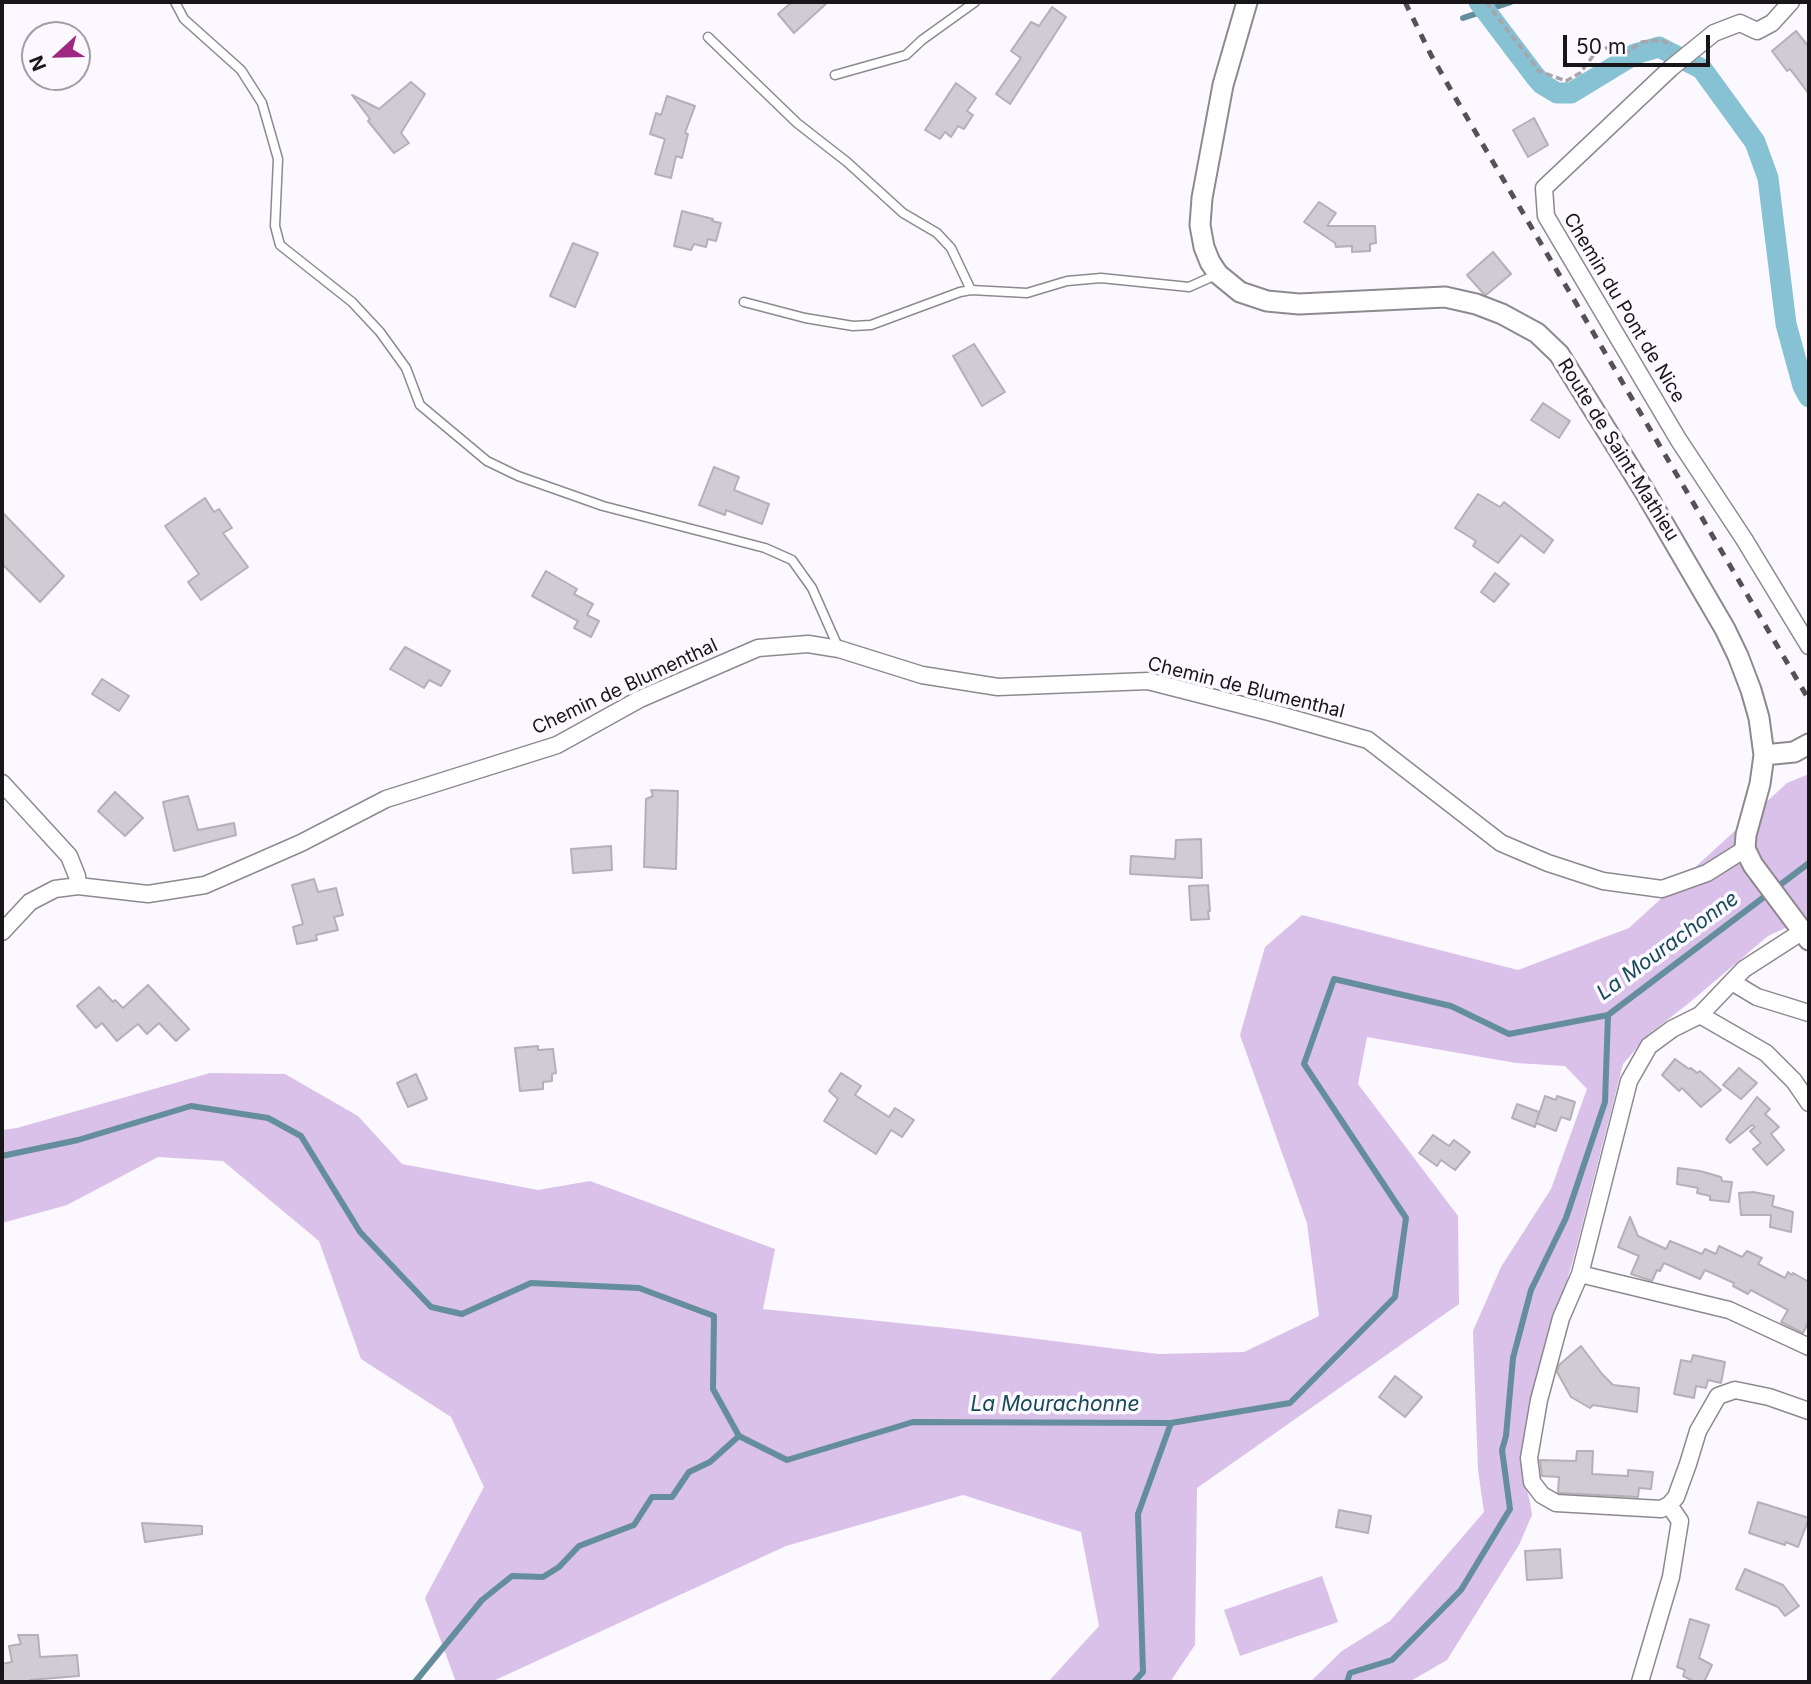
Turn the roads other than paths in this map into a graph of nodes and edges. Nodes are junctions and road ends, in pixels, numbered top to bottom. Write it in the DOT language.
graph roads {
  1 [pos="175,2"];
  2 [pos="975,2"];
  3 [pos="1247,2"];
  4 [pos="1791,2"];
  5 [pos="708,37"];
  6 [pos="835,75"];
  7 [pos="1218,274"];
  8 [pos="971,290"];
  9 [pos="744,302"];
  10 [pos="1809,646"];
  11 [pos="839,649"];
  12 [pos="1809,744"];
  13 [pos="1764,755"];
  14 [pos="2,783"];
  15 [pos="1749,857"];
  16 [pos="78,886"];
  17 [pos="2,932"];
  18 [pos="1806,935"];
  19 [pos="1732,982"];
  20 [pos="1809,1013"];
  21 [pos="1700,1015"];
  22 [pos="1809,1103"];
  23 [pos="1580,1274"];
  24 [pos="1809,1346"];
  25 [pos="1809,1411"];
  26 [pos="1669,1505"];
  27 [pos="1640,1682"];
  1 -- 11 [label="lane"];
  2 -- 6 [label="lane"];
  3 -- 7 [label="street, Route de Saint-Mathieu"];
  4 -- 10 [label="street, Chemin du Pont de Nice"];
  5 -- 8 [label="lane"];
  7 -- 8 [label="lane"];
  7 -- 13 [label="street, Route de Saint-Mathieu"];
  8 -- 9 [label="lane"];
  11 -- 15 [label="street, Chemin de Blumenthal"];
  11 -- 16 [label="street, Chemin de Blumenthal"];
  12 -- 13 [label="street"];
  13 -- 15 [label="street, Route de Saint-Mathieu"];
  14 -- 16 [label="street"];
  15 -- 18 [label="street"];
  16 -- 17 [label="street, Chemin de Blumenthal"];
  18 -- 19 [label="street"];
  19 -- 20 [label="street"];
  19 -- 21 [label="street"];
  21 -- 22 [label="street"];
  21 -- 23 [label="street"];
  23 -- 24 [label="street"];
  23 -- 26 [label="street"];
  25 -- 26 [label="street"];
  26 -- 27 [label="street"];
}
